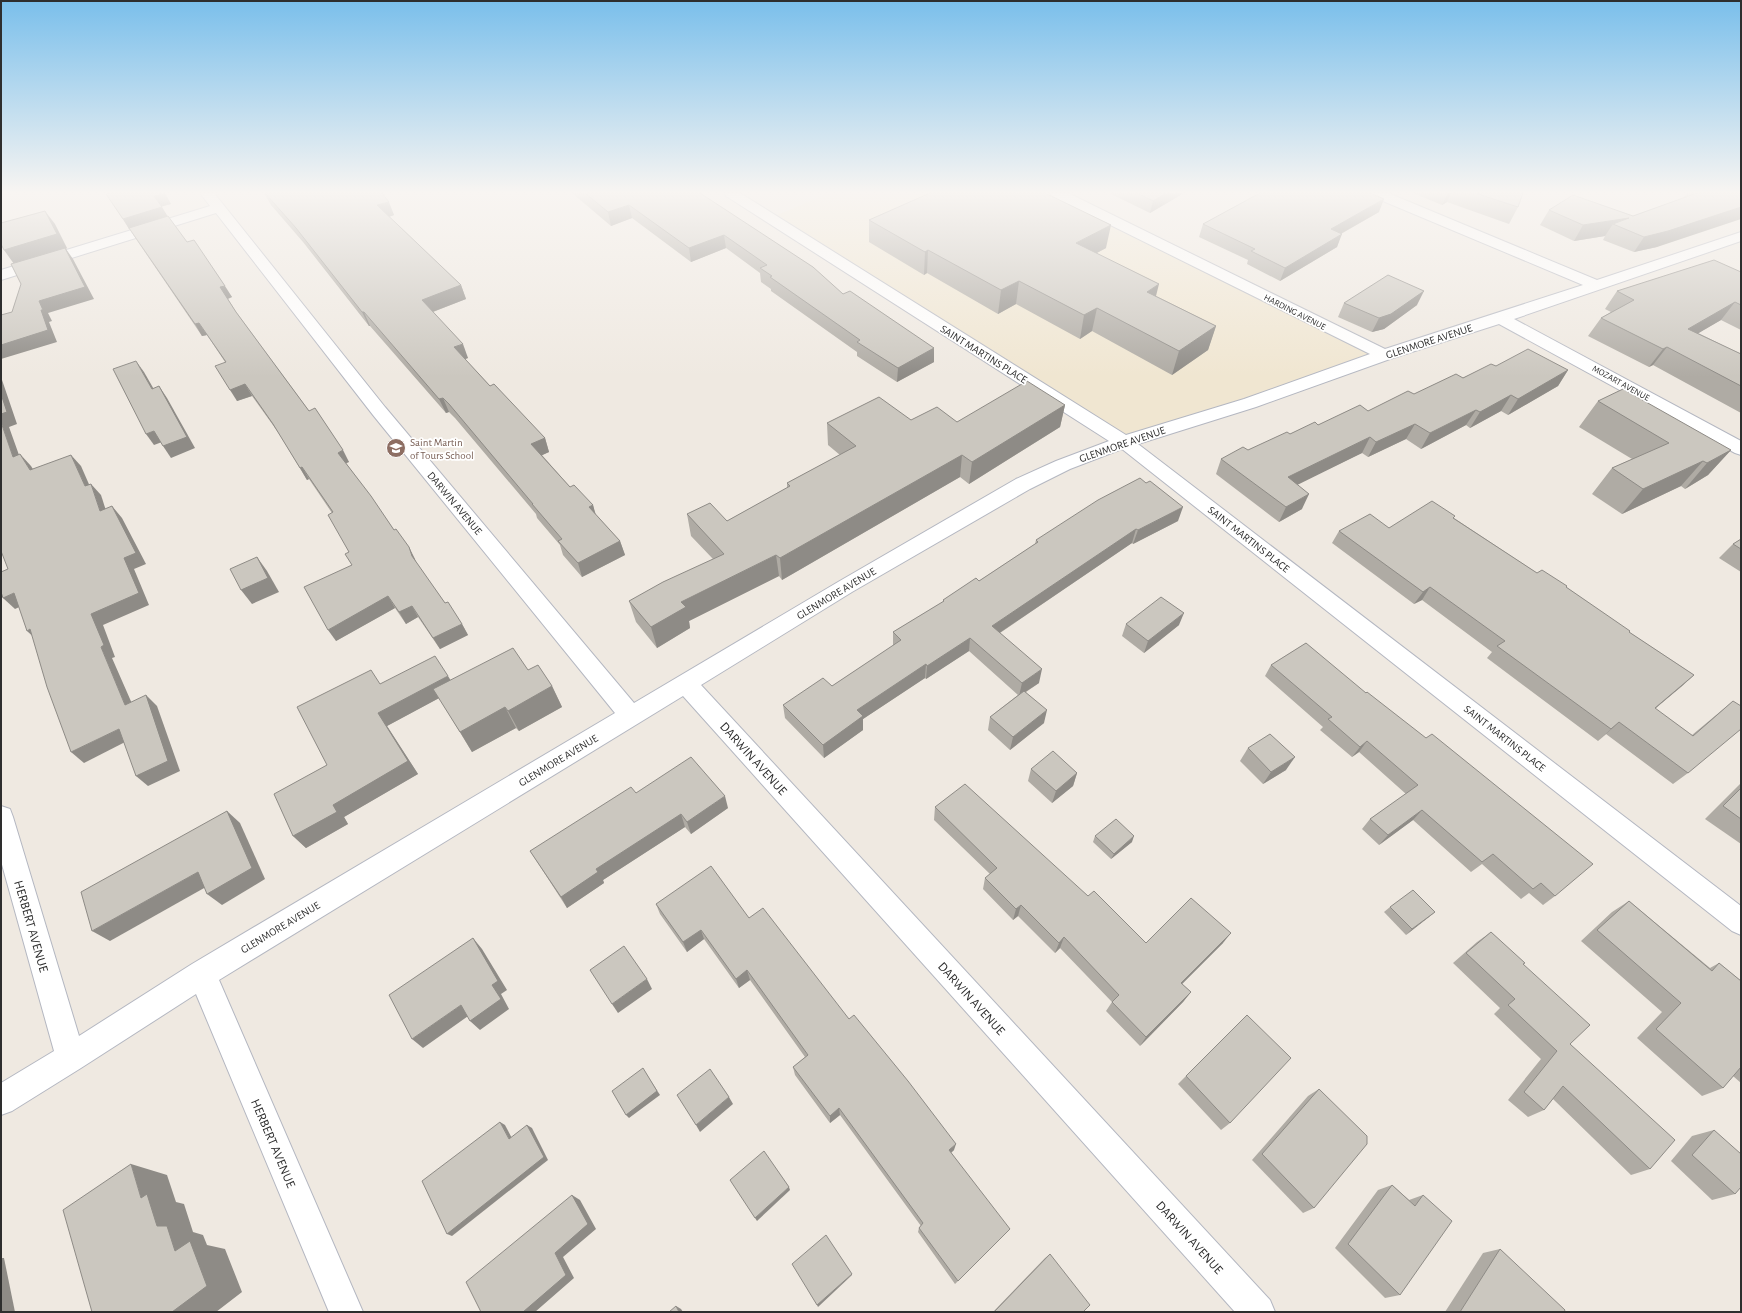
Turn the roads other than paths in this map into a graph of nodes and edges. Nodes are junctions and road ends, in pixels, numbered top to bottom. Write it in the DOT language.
graph roads {
  1 [pos="68,254"];
  2 [pos="255,254"];
  3 [pos="828,254"];
  4 [pos="1181,254"];
  5 [pos="1523,254"];
  6 [pos="1683,255"];
  7 [pos="1701,264"];
  8 [pos="1,275"];
  9 [pos="1596,285"];
  10 [pos="1501,318"];
  11 [pos="1384,355"];
  12 [pos="1124,442"];
  13 [pos="1741,449"];
  14 [pos="686,683"];
  15 [pos="631,716"];
  16 [pos="1,817"];
  17 [pos="1741,922"];
  18 [pos="202,974"];
  19 [pos="70,1058"];
  20 [pos="1,1100"];
  21 [pos="346,1312"];
  22 [pos="1258,1312"];
  1 -- 8 [label="street"];
  2 -- 15 [label="street, DARWIN AVENUE"];
  3 -- 12 [label="street, SAINT MARTINS PLACE"];
  4 -- 11 [label="street, HARDING AVENUE"];
  5 -- 9 [label="street"];
  6 -- 7 [label="street"];
  6 -- 9 [label="street, GLENMORE AVENUE"];
  9 -- 10 [label="street, GLENMORE AVENUE"];
  10 -- 11 [label="street, GLENMORE AVENUE"];
  10 -- 13 [label="street, MOZART AVENUE"];
  11 -- 12 [label="street, GLENMORE AVENUE"];
  12 -- 14 [label="street, GLENMORE AVENUE"];
  12 -- 17 [label="street, SAINT MARTINS PLACE"];
  14 -- 15 [label="street, GLENMORE AVENUE"];
  14 -- 22 [label="street, DARWIN AVENUE"];
  15 -- 18 [label="street, GLENMORE AVENUE"];
  16 -- 19 [label="street, HERBERT AVENUE"];
  18 -- 19 [label="street, GLENMORE AVENUE"];
  18 -- 21 [label="street, HERBERT AVENUE"];
  19 -- 20 [label="street, GLENMORE AVENUE"];
}
